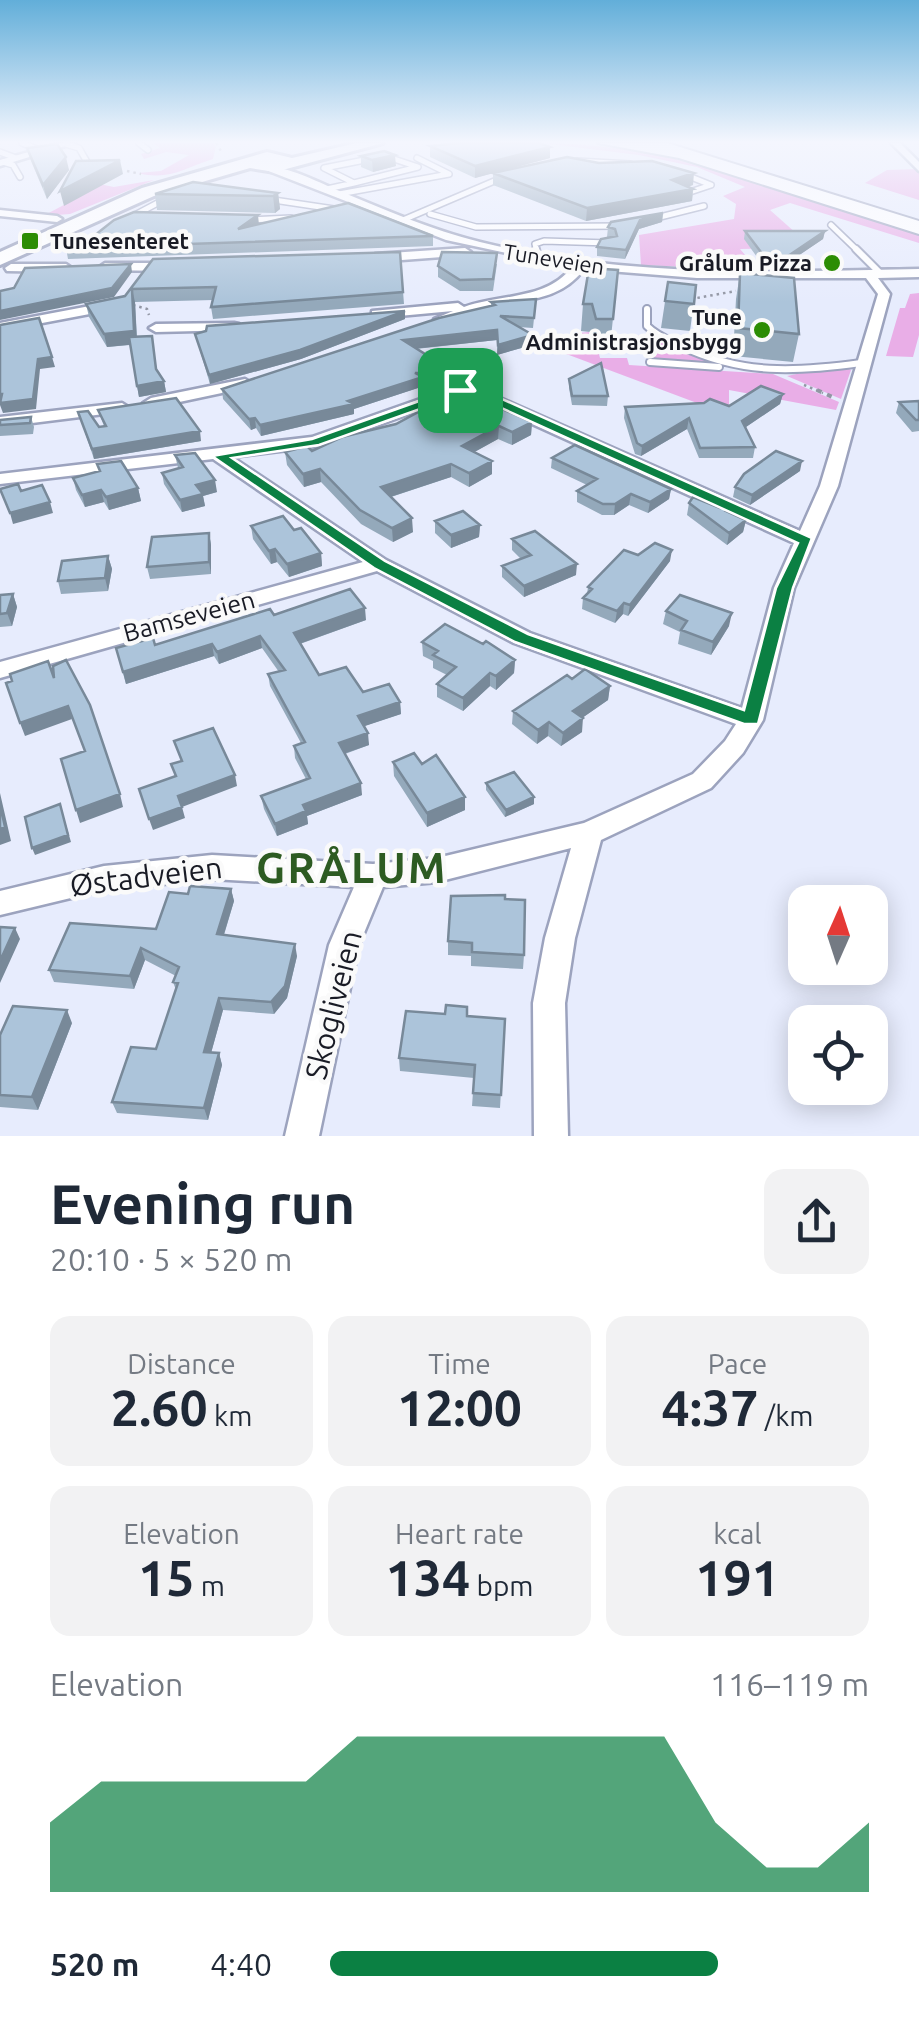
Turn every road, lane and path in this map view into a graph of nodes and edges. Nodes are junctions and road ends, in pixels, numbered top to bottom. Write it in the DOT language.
graph roads {
  1 [pos="149,196"];
  2 [pos="167,196"];
  3 [pos="343,196"];
  4 [pos="458,196"];
  5 [pos="833,196"];
  6 [pos="850,196"];
  7 [pos="253,198"];
  8 [pos="361,203"];
  9 [pos="704,206"];
  10 [pos="334,209"];
  11 [pos="0,213"];
  12 [pos="429,214"];
  13 [pos="308,215"];
  14 [pos="296,217"];
  15 [pos="146,218"];
  16 [pos="919,218"];
  17 [pos="57,219"];
  18 [pos="241,220"];
  19 [pos="403,220"];
  20 [pos="649,220"];
  21 [pos="631,224"];
  22 [pos="832,225"];
  23 [pos="919,228"];
  24 [pos="610,244"];
  25 [pos="481,246"];
  26 [pos="538,258"];
  27 [pos="358,259"];
  28 [pos="5,263"];
  29 [pos="580,264"];
  30 [pos="186,266"];
  31 [pos="147,267"];
  32 [pos="919,273"];
  33 [pos="875,274"];
  34 [pos="136,285"];
  35 [pos="747,290"];
  36 [pos="124,301"];
  37 [pos="480,306"];
  38 [pos="648,309"];
  39 [pos="365,316"];
  40 [pos="248,326"];
  41 [pos="0,327"];
  42 [pos="156,328"];
  43 [pos="419,328"];
  44 [pos="650,362"];
  45 [pos="861,363"];
  46 [pos="744,368"];
  47 [pos="771,372"];
  48 [pos="264,378"];
  49 [pos="850,404"];
  50 [pos="0,422"];
  51 [pos="219,456"];
  52 [pos="0,479"];
  53 [pos="806,541"];
  54 [pos="379,564"];
  55 [pos="0,670"];
  56 [pos="751,720"];
  57 [pos="589,832"];
  58 [pos="374,876"];
  59 [pos="0,903"];
  60 [pos="302,1136"];
  61 [pos="552,1136"];
  1 -- 28 [label="main road"];
  2 -- 15 [label="lane"];
  3 -- 8 [label="street"];
  4 -- 12 [label="lane"];
  5 -- 23 [label="highway"];
  6 -- 16 [label="highway"];
  7 -- 10 [label="lane"];
  8 -- 10 [label="lane"];
  8 -- 19 [label="street"];
  9 -- 20 [label="lane"];
  10 -- 13 [label="lane"];
  11 -- 17 [label="street"];
  12 -- 19 [label="lane"];
  12 -- 21 [label="lane"];
  14 -- 18 [label="lane"];
  19 -- 25 [label="street"];
  22 -- 33 [label="lane"];
  24 -- 26 [label="lane"];
  25 -- 26 [label="street, Tuneveien"];
  25 -- 27 [label="street, Tuneveien"];
  26 -- 29 [label="street, Tuneveien"];
  28 -- 31 [label="street"];
  29 -- 33 [label="street, Tuneveien"];
  29 -- 37 [label="street"];
  30 -- 31 [label="street"];
  31 -- 34 [label="street"];
  32 -- 33 [label="street, Tuneveien"];
  33 -- 45 [label="street"];
  35 -- 38 [label="path"];
  36 -- 41 [label="street"];
  36 -- 42 [label="path"];
  37 -- 39 [label="street"];
  37 -- 43 [label="street"];
  38 -- 46 [label="lane"];
  40 -- 42 [label="street"];
  44 -- 46 [label="lane"];
  45 -- 47 [label="lane"];
  45 -- 49 [label="street"];
  46 -- 47 [label="lane"];
  47 -- 49 [label="path"];
  48 -- 50 [label="street"];
  49 -- 53 [label="street"];
  51 -- 52 [label="street"];
  51 -- 53 [label="street"];
  51 -- 54 [label="street"];
  53 -- 56 [label="street"];
  54 -- 55 [label="street, Bamseveien"];
  54 -- 56 [label="street"];
  56 -- 57 [label="street, Østadveien"];
  57 -- 58 [label="street, Østadveien"];
  57 -- 61 [label="street"];
  58 -- 59 [label="street, Østadveien"];
  58 -- 60 [label="street, Skogliveien"];
}
